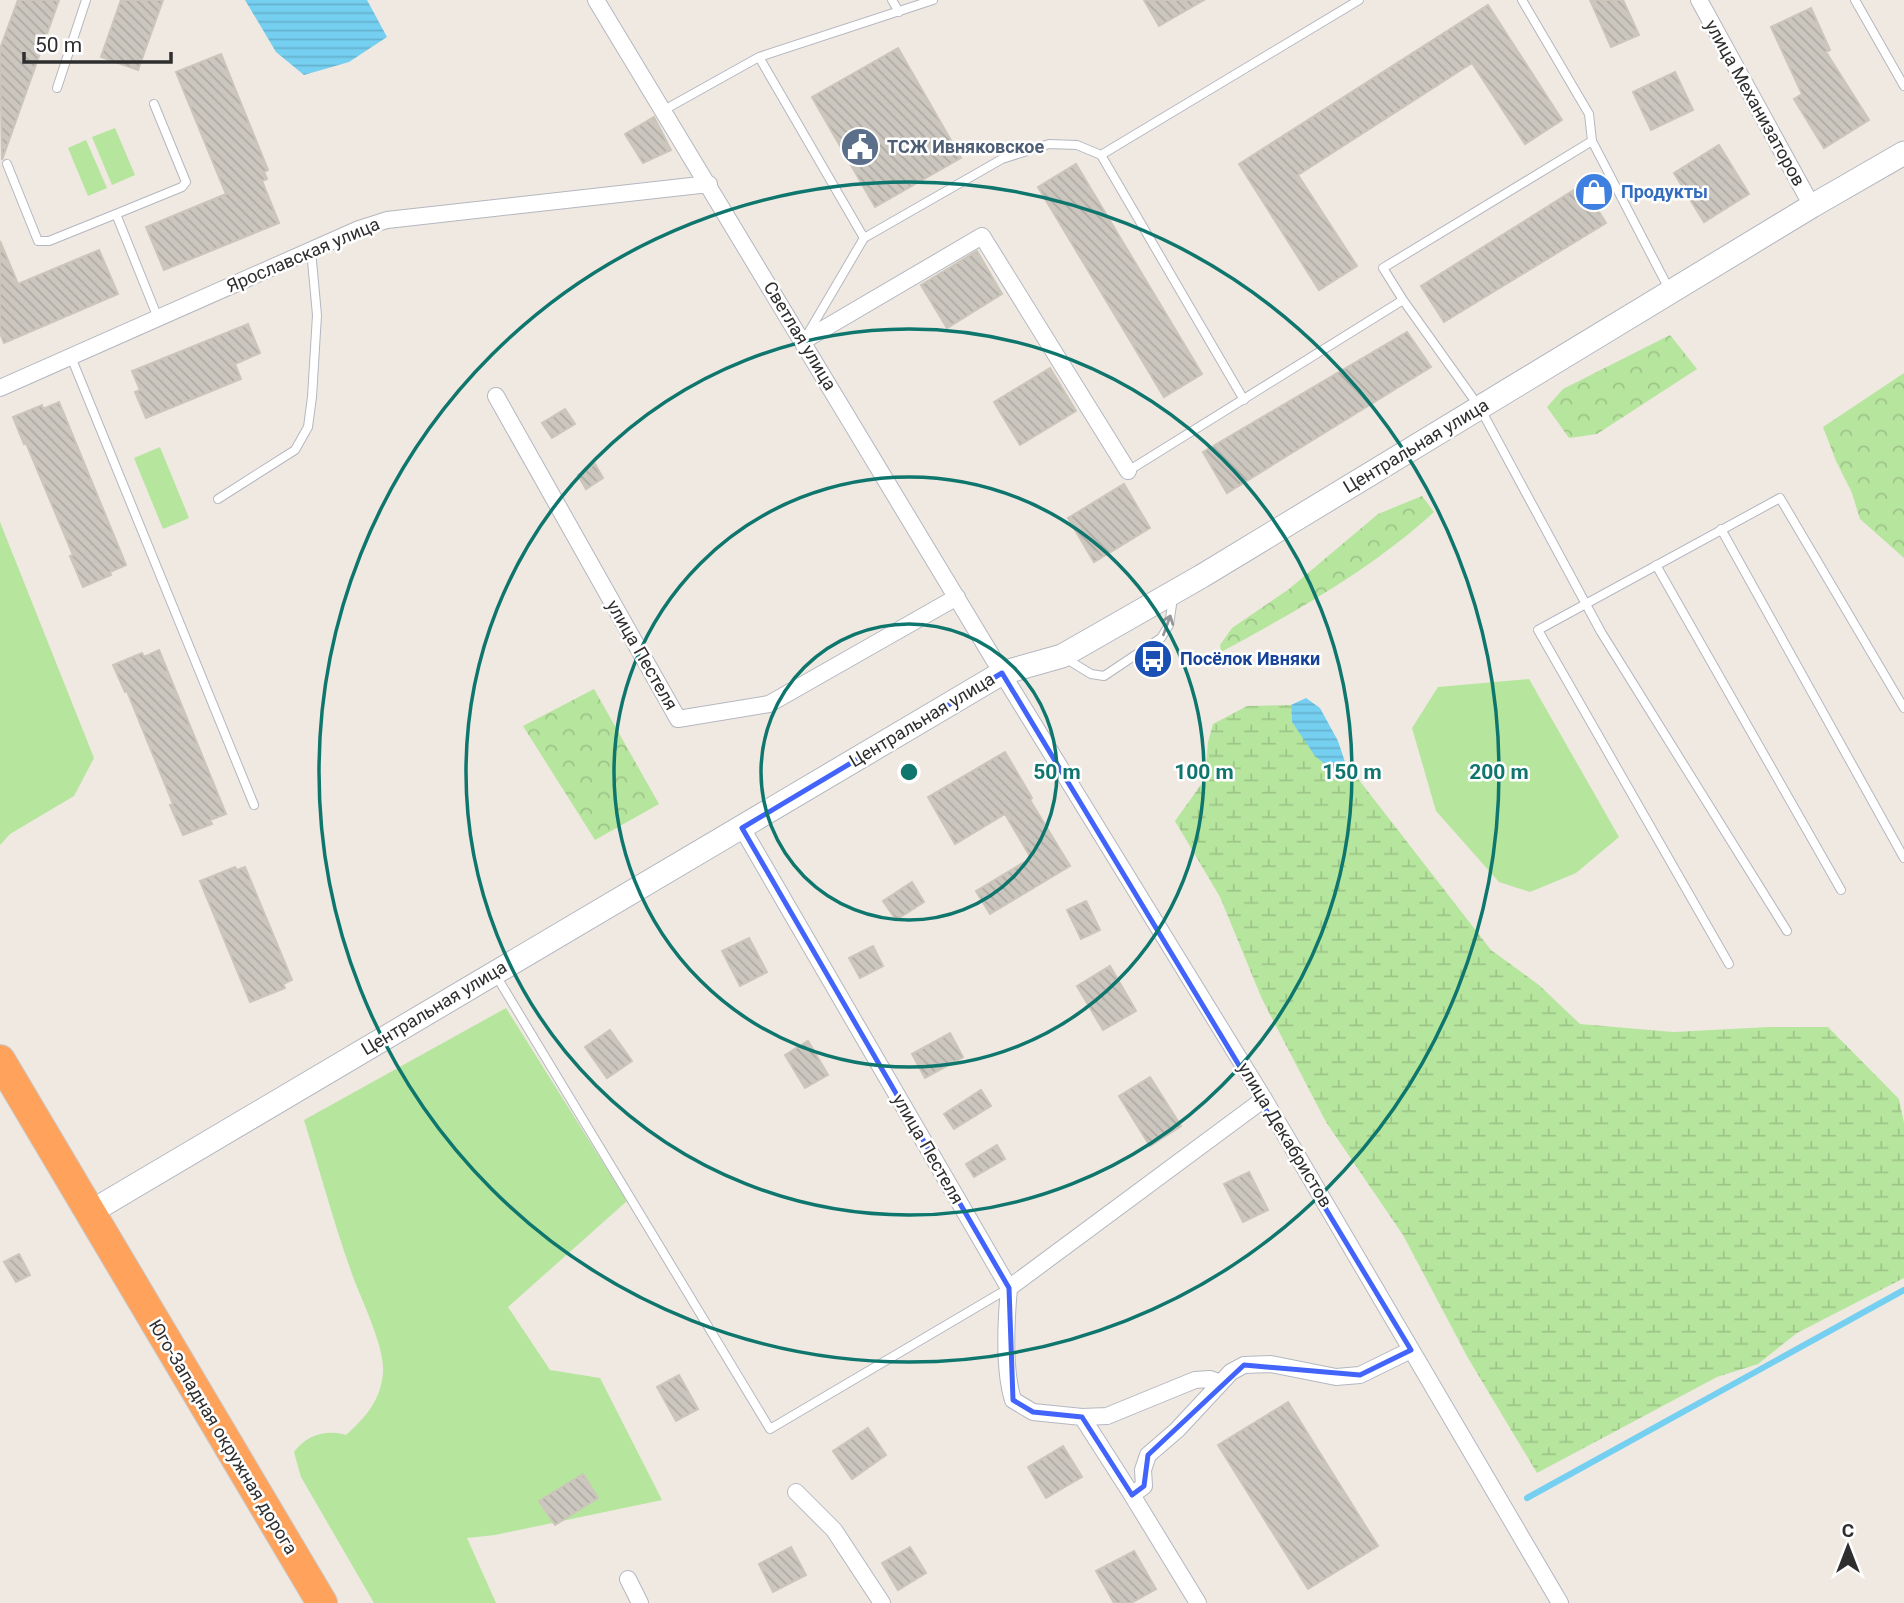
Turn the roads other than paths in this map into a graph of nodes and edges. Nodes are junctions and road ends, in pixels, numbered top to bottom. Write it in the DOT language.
graph roads {
  1 [pos="86,0"];
  2 [pos="596,0"];
  3 [pos="892,0"];
  4 [pos="933,0"];
  5 [pos="1359,0"];
  6 [pos="1522,0"];
  7 [pos="1699,0"];
  8 [pos="1855,0"];
  9 [pos="899,12"];
  10 [pos="759,57"];
  11 [pos="1904,86"];
  12 [pos="57,88"];
  13 [pos="154,104"];
  14 [pos="664,110"];
  15 [pos="1592,141"];
  16 [pos="1904,153"];
  17 [pos="1101,155"];
  18 [pos="7,164"];
  19 [pos="709,184"];
  20 [pos="1812,205"];
  21 [pos="116,214"];
  22 [pos="864,238"];
  23 [pos="312,250"];
  24 [pos="1671,292"];
  25 [pos="1403,300"];
  26 [pos="158,318"];
  27 [pos="803,341"];
  28 [pos="71,357"];
  29 [pos="0,388"];
  30 [pos="496,396"];
  31 [pos="1244,400"];
  32 [pos="1480,408"];
  33 [pos="1128,471"];
  34 [pos="218,499"];
  35 [pos="1721,530"];
  36 [pos="1656,565"];
  37 [pos="1174,592"];
  38 [pos="957,597"];
  39 [pos="1584,603"];
  40 [pos="1062,656"];
  41 [pos="1002,673"];
  42 [pos="1904,708"];
  43 [pos="254,805"];
  44 [pos="742,828"];
  45 [pos="1904,858"];
  46 [pos="1841,890"];
  47 [pos="1787,931"];
  48 [pos="1729,964"];
  49 [pos="494,972"];
  50 [pos="0,1060"];
  51 [pos="1264,1099"];
  52 [pos="89,1213"];
  53 [pos="1009,1289"];
  54 [pos="1411,1350"];
  55 [pos="1222,1383"];
  56 [pos="1082,1417"];
  57 [pos="796,1492"];
  58 [pos="1132,1495"];
  59 [pos="628,1579"];
  60 [pos="322,1603"];
  61 [pos="640,1603"];
  62 [pos="882,1603"];
  63 [pos="1198,1603"];
  64 [pos="1560,1603"];
  1 -- 12 [label="lane"];
  2 -- 14 [label="street, Светлая улица"];
  3 -- 9 [label="lane"];
  4 -- 9 [label="lane"];
  5 -- 17 [label="lane"];
  6 -- 15 [label="lane"];
  7 -- 20 [label="street, улица Механизаторов"];
  8 -- 11 [label="lane"];
  9 -- 10 [label="lane"];
  10 -- 14 [label="lane"];
  10 -- 22 [label="lane"];
  13 -- 21 [label="lane"];
  14 -- 19 [label="street, Светлая улица"];
  15 -- 24 [label="lane"];
  15 -- 25 [label="lane"];
  16 -- 20 [label="street, Центральная улица"];
  17 -- 22 [label="lane"];
  17 -- 31 [label="lane"];
  18 -- 21 [label="lane"];
  19 -- 23 [label="street, Ярославская улица"];
  19 -- 27 [label="street, Светлая улица"];
  20 -- 24 [label="street, Центральная улица"];
  21 -- 26 [label="lane"];
  22 -- 27 [label="lane"];
  23 -- 26 [label="street, Ярославская улица"];
  23 -- 34 [label="lane"];
  24 -- 32 [label="street, Центральная улица"];
  25 -- 31 [label="lane"];
  25 -- 32 [label="lane"];
  26 -- 28 [label="street, Ярославская улица"];
  27 -- 33 [label="street"];
  27 -- 38 [label="street, Светлая улица"];
  28 -- 29 [label="street, Ярославская улица"];
  28 -- 43 [label="lane"];
  30 -- 38 [label="street, улица Пестеля"];
  31 -- 33 [label="lane"];
  32 -- 37 [label="street, Центральная улица"];
  32 -- 39 [label="lane"];
  35 -- 36 [label="lane"];
  35 -- 42 [label="lane"];
  35 -- 45 [label="lane"];
  36 -- 39 [label="lane"];
  36 -- 46 [label="lane"];
  37 -- 40 [label="street, Центральная улица"];
  40 -- 37 [label="lane, one-way"];
  38 -- 41 [label="street, Светлая улица"];
  39 -- 47 [label="lane"];
  39 -- 48 [label="lane"];
  40 -- 41 [label="street, Центральная улица"];
  41 -- 44 [label="street, Центральная улица"];
  41 -- 51 [label="street, улица Декабристов"];
  44 -- 49 [label="street, Центральная улица"];
  44 -- 53 [label="street, улица Пестеля"];
  49 -- 52 [label="street, Центральная улица"];
  49 -- 53 [label="lane"];
  50 -- 52 [label="highway"];
  51 -- 53 [label="street"];
  51 -- 54 [label="street, улица Декабристов"];
  52 -- 60 [label="highway, Юго-Западная окружная дорога"];
  53 -- 56 [label="street"];
  54 -- 55 [label="street"];
  54 -- 64 [label="street, улица Декабристов"];
  55 -- 56 [label="street"];
  55 -- 58 [label="street"];
  56 -- 58 [label="street"];
  57 -- 62 [label="street"];
  58 -- 63 [label="street"];
  59 -- 61 [label="street"];
}
